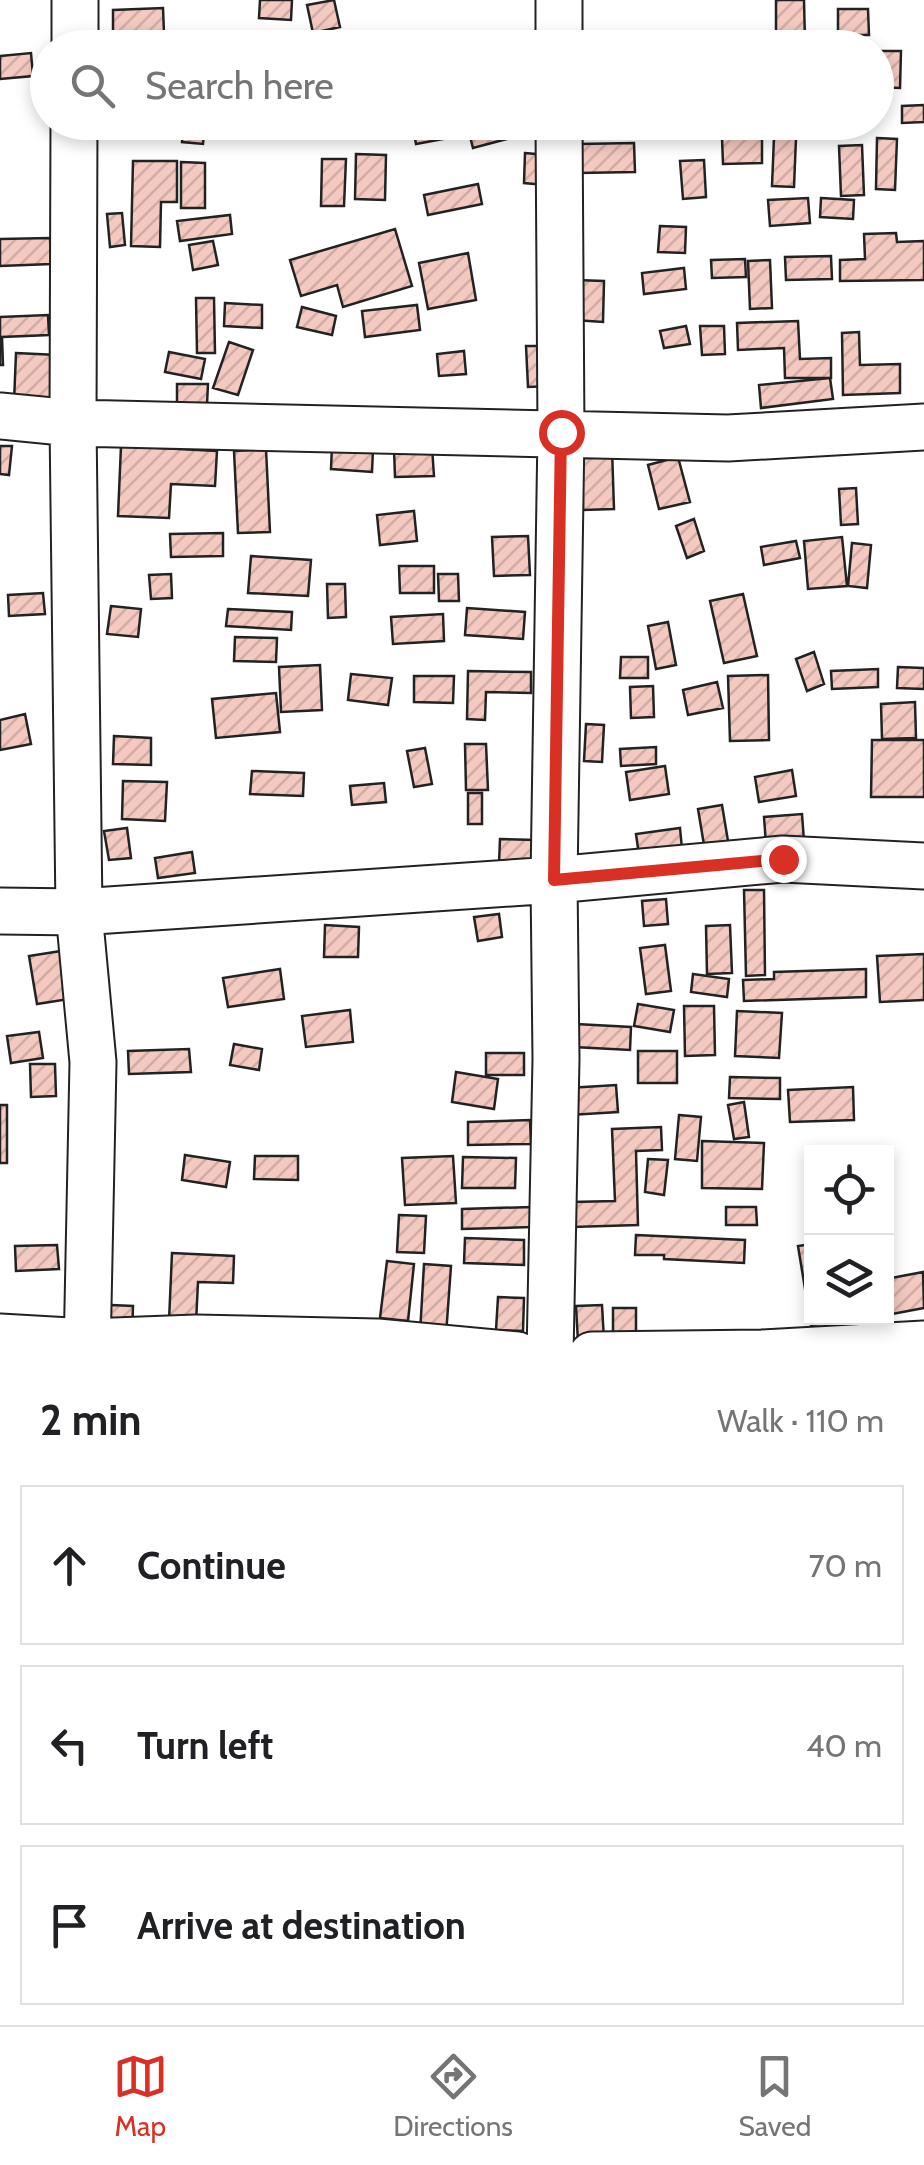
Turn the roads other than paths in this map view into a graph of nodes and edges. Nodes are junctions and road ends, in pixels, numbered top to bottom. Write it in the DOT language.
graph roads {
  1 [pos="75,0"];
  2 [pos="558,0"];
  3 [pos="74,30"];
  4 [pos="559,30"];
  5 [pos="74,140"];
  6 [pos="559,140"];
  7 [pos="0,416"];
  8 [pos="74,422"];
  9 [pos="924,427"];
  10 [pos="561,432"];
  11 [pos="924,866"];
  12 [pos="554,880"];
  13 [pos="0,911"];
  14 [pos="79,912"];
  15 [pos="0,1337"];
  16 [pos="924,1344"];
  17 [pos="87,1349"];
  18 [pos="517,1355"];
  19 [pos="550,1355"];
  20 [pos="592,1355"];
  1 -- 3 [label="street"];
  2 -- 4 [label="street"];
  5 -- 8 [label="street"];
  6 -- 10 [label="street"];
  7 -- 8 [label="street"];
  8 -- 10 [label="street"];
  8 -- 14 [label="street"];
  9 -- 10 [label="street"];
  10 -- 12 [label="street"];
  11 -- 12 [label="street"];
  12 -- 14 [label="street"];
  12 -- 19 [label="street"];
  13 -- 14 [label="street"];
  14 -- 17 [label="street"];
  15 -- 17 [label="street"];
  16 -- 20 [label="street"];
  17 -- 18 [label="street"];
}
